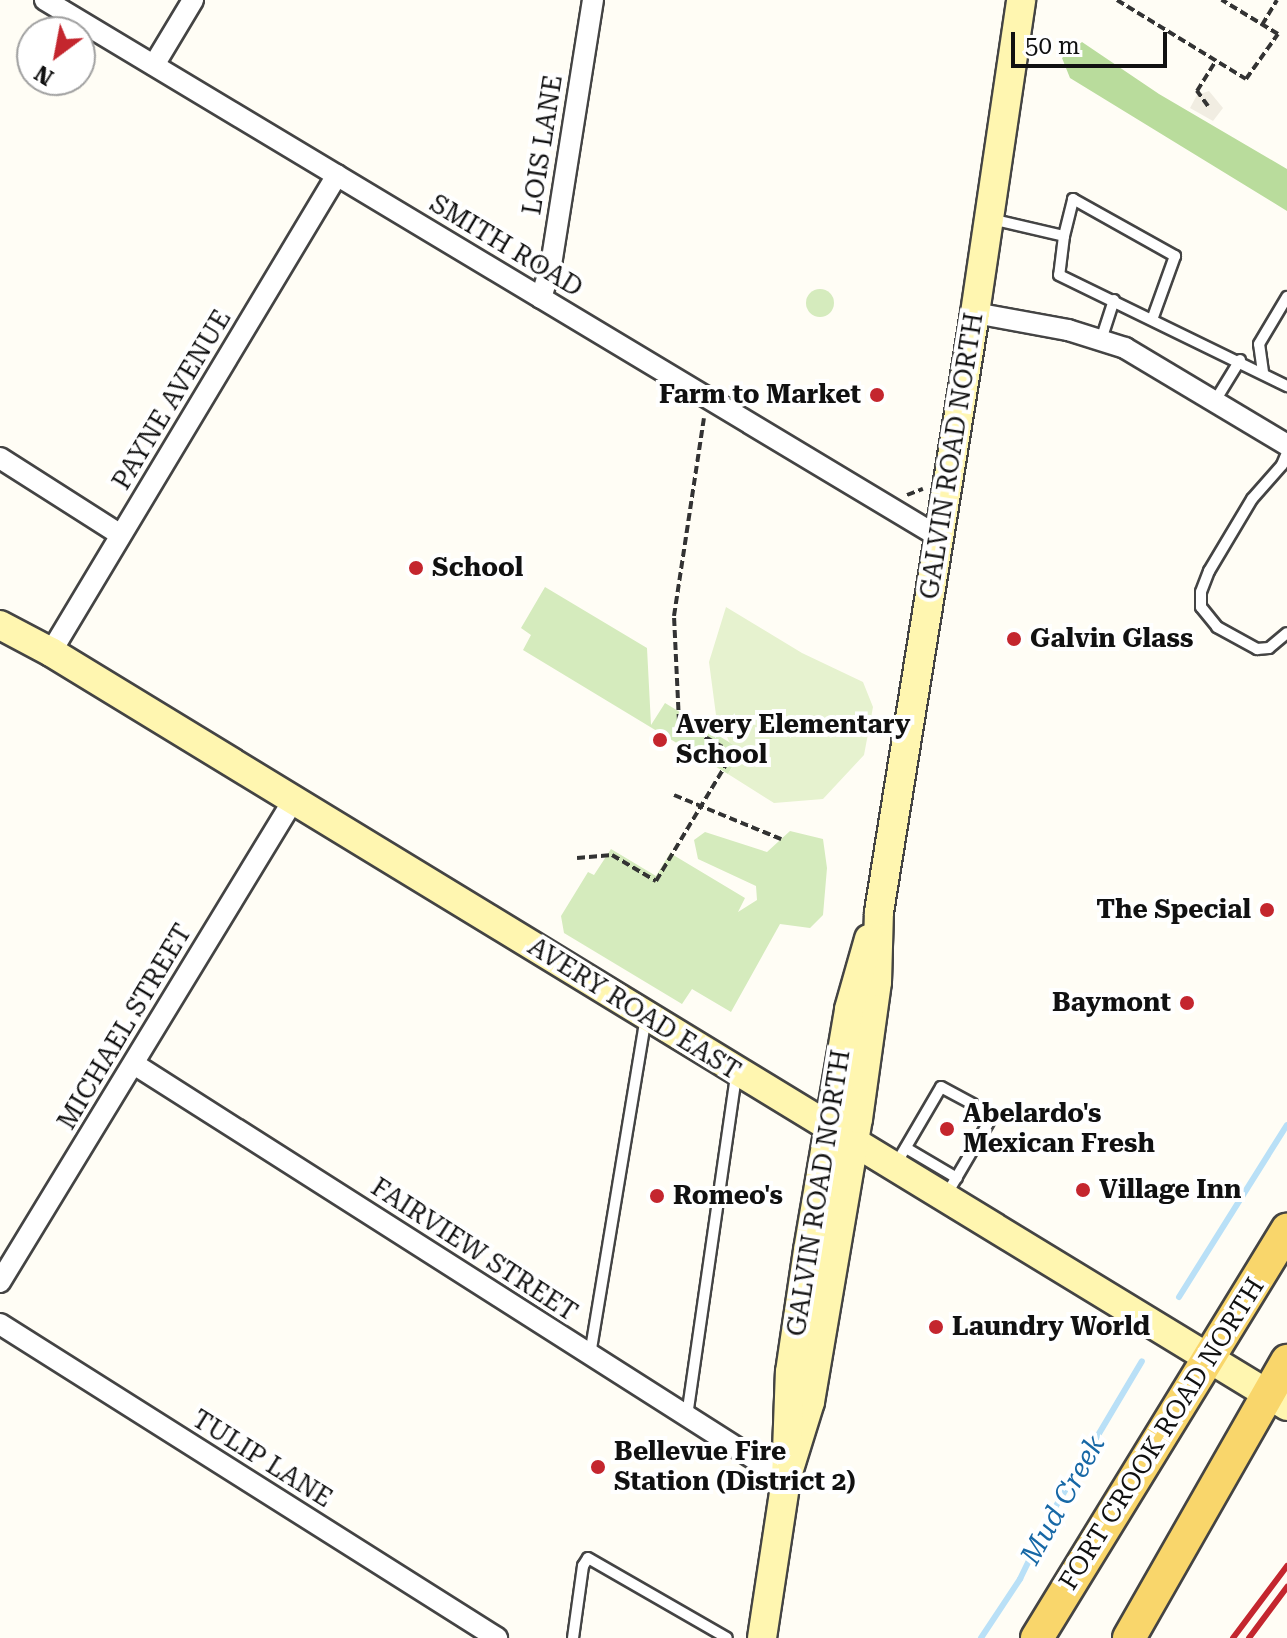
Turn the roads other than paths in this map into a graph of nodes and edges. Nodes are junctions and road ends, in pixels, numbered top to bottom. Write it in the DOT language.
graph roads {
  1 [pos="45,0"];
  2 [pos="193,0"];
  3 [pos="593,0"];
  4 [pos="1021,0"];
  5 [pos="154,65"];
  6 [pos="337,175"];
  7 [pos="989,218"];
  8 [pos="1064,236"];
  9 [pos="1287,297"];
  10 [pos="541,298"];
  11 [pos="1114,300"];
  12 [pos="975,313"];
  13 [pos="1153,317"];
  14 [pos="1101,340"];
  15 [pos="1240,360"];
  16 [pos="1263,372"];
  17 [pos="1287,386"];
  18 [pos="1215,401"];
  19 [pos="1287,445"];
  20 [pos="1287,453"];
  21 [pos="0,458"];
  22 [pos="121,535"];
  23 [pos="939,537"];
  24 [pos="0,625"];
  25 [pos="1287,633"];
  26 [pos="51,652"];
  27 [pos="294,799"];
  28 [pos="879,912"];
  29 [pos="646,1016"];
  30 [pos="134,1064"];
  31 [pos="737,1072"];
  32 [pos="828,1129"];
  33 [pos="854,1145"];
  34 [pos="900,1158"];
  35 [pos="950,1188"];
  36 [pos="1287,1230"];
  37 [pos="0,1282"];
  38 [pos="0,1324"];
  39 [pos="590,1355"];
  40 [pos="1208,1359"];
  41 [pos="1287,1361"];
  42 [pos="1277,1401"];
  43 [pos="687,1416"];
  44 [pos="786,1479"];
  45 [pos="497,1638"];
  46 [pos="573,1638"];
  47 [pos="727,1638"];
  48 [pos="762,1638"];
  49 [pos="1037,1638"];
  50 [pos="1129,1638"];
  1 -- 5 [label="street, SMITH ROAD"];
  2 -- 5 [label="street"];
  3 -- 10 [label="street, LOIS LANE"];
  4 -- 7 [label="main road, GALVIN ROAD NORTH"];
  5 -- 6 [label="street, SMITH ROAD"];
  6 -- 10 [label="street, SMITH ROAD"];
  6 -- 22 [label="street, PAYNE AVENUE"];
  7 -- 8 [label="lane"];
  7 -- 12 [label="main road, GALVIN ROAD NORTH"];
  8 -- 11 [label="lane"];
  8 -- 13 [label="lane"];
  9 -- 16 [label="lane"];
  10 -- 23 [label="street, SMITH ROAD"];
  11 -- 13 [label="lane"];
  11 -- 14 [label="lane"];
  12 -- 14 [label="street"];
  12 -- 23 [label="main road, GALVIN ROAD NORTH"];
  13 -- 15 [label="lane"];
  14 -- 18 [label="street"];
  15 -- 16 [label="lane"];
  15 -- 18 [label="lane"];
  16 -- 17 [label="lane"];
  18 -- 19 [label="street"];
  20 -- 25 [label="lane"];
  21 -- 22 [label="street"];
  22 -- 26 [label="street, PAYNE AVENUE"];
  23 -- 28 [label="main road, GALVIN ROAD NORTH"];
  24 -- 26 [label="main road, AVERY ROAD EAST"];
  26 -- 27 [label="main road, AVERY ROAD EAST"];
  27 -- 29 [label="main road, AVERY ROAD EAST"];
  27 -- 30 [label="street, MICHAEL STREET"];
  28 -- 32 [label="main road, GALVIN ROAD NORTH"];
  28 -- 33 [label="main road, GALVIN ROAD NORTH"];
  29 -- 31 [label="main road, AVERY ROAD EAST"];
  29 -- 39 [label="lane"];
  30 -- 37 [label="street, MICHAEL STREET"];
  30 -- 39 [label="street, FAIRVIEW STREET"];
  31 -- 32 [label="main road, AVERY ROAD EAST"];
  31 -- 43 [label="lane"];
  32 -- 33 [label="main road, AVERY ROAD EAST"];
  32 -- 44 [label="main road, GALVIN ROAD NORTH"];
  33 -- 34 [label="main road, AVERY ROAD EAST"];
  33 -- 44 [label="main road, GALVIN ROAD NORTH"];
  34 -- 35 [label="main road, AVERY ROAD EAST"];
  34 -- 35 [label="lane"];
  35 -- 40 [label="main road, AVERY ROAD EAST"];
  36 -- 40 [label="main road, FORT CROOK ROAD NORTH"];
  38 -- 45 [label="street, TULIP LANE"];
  39 -- 43 [label="street, FAIRVIEW STREET"];
  40 -- 42 [label="main road, AVERY ROAD EAST"];
  40 -- 49 [label="main road, FORT CROOK ROAD NORTH"];
  41 -- 42 [label="main road"];
  42 -- 50 [label="main road"];
  43 -- 44 [label="street, FAIRVIEW STREET"];
  44 -- 48 [label="main road, GALVIN ROAD NORTH"];
  46 -- 47 [label="lane"];
}
